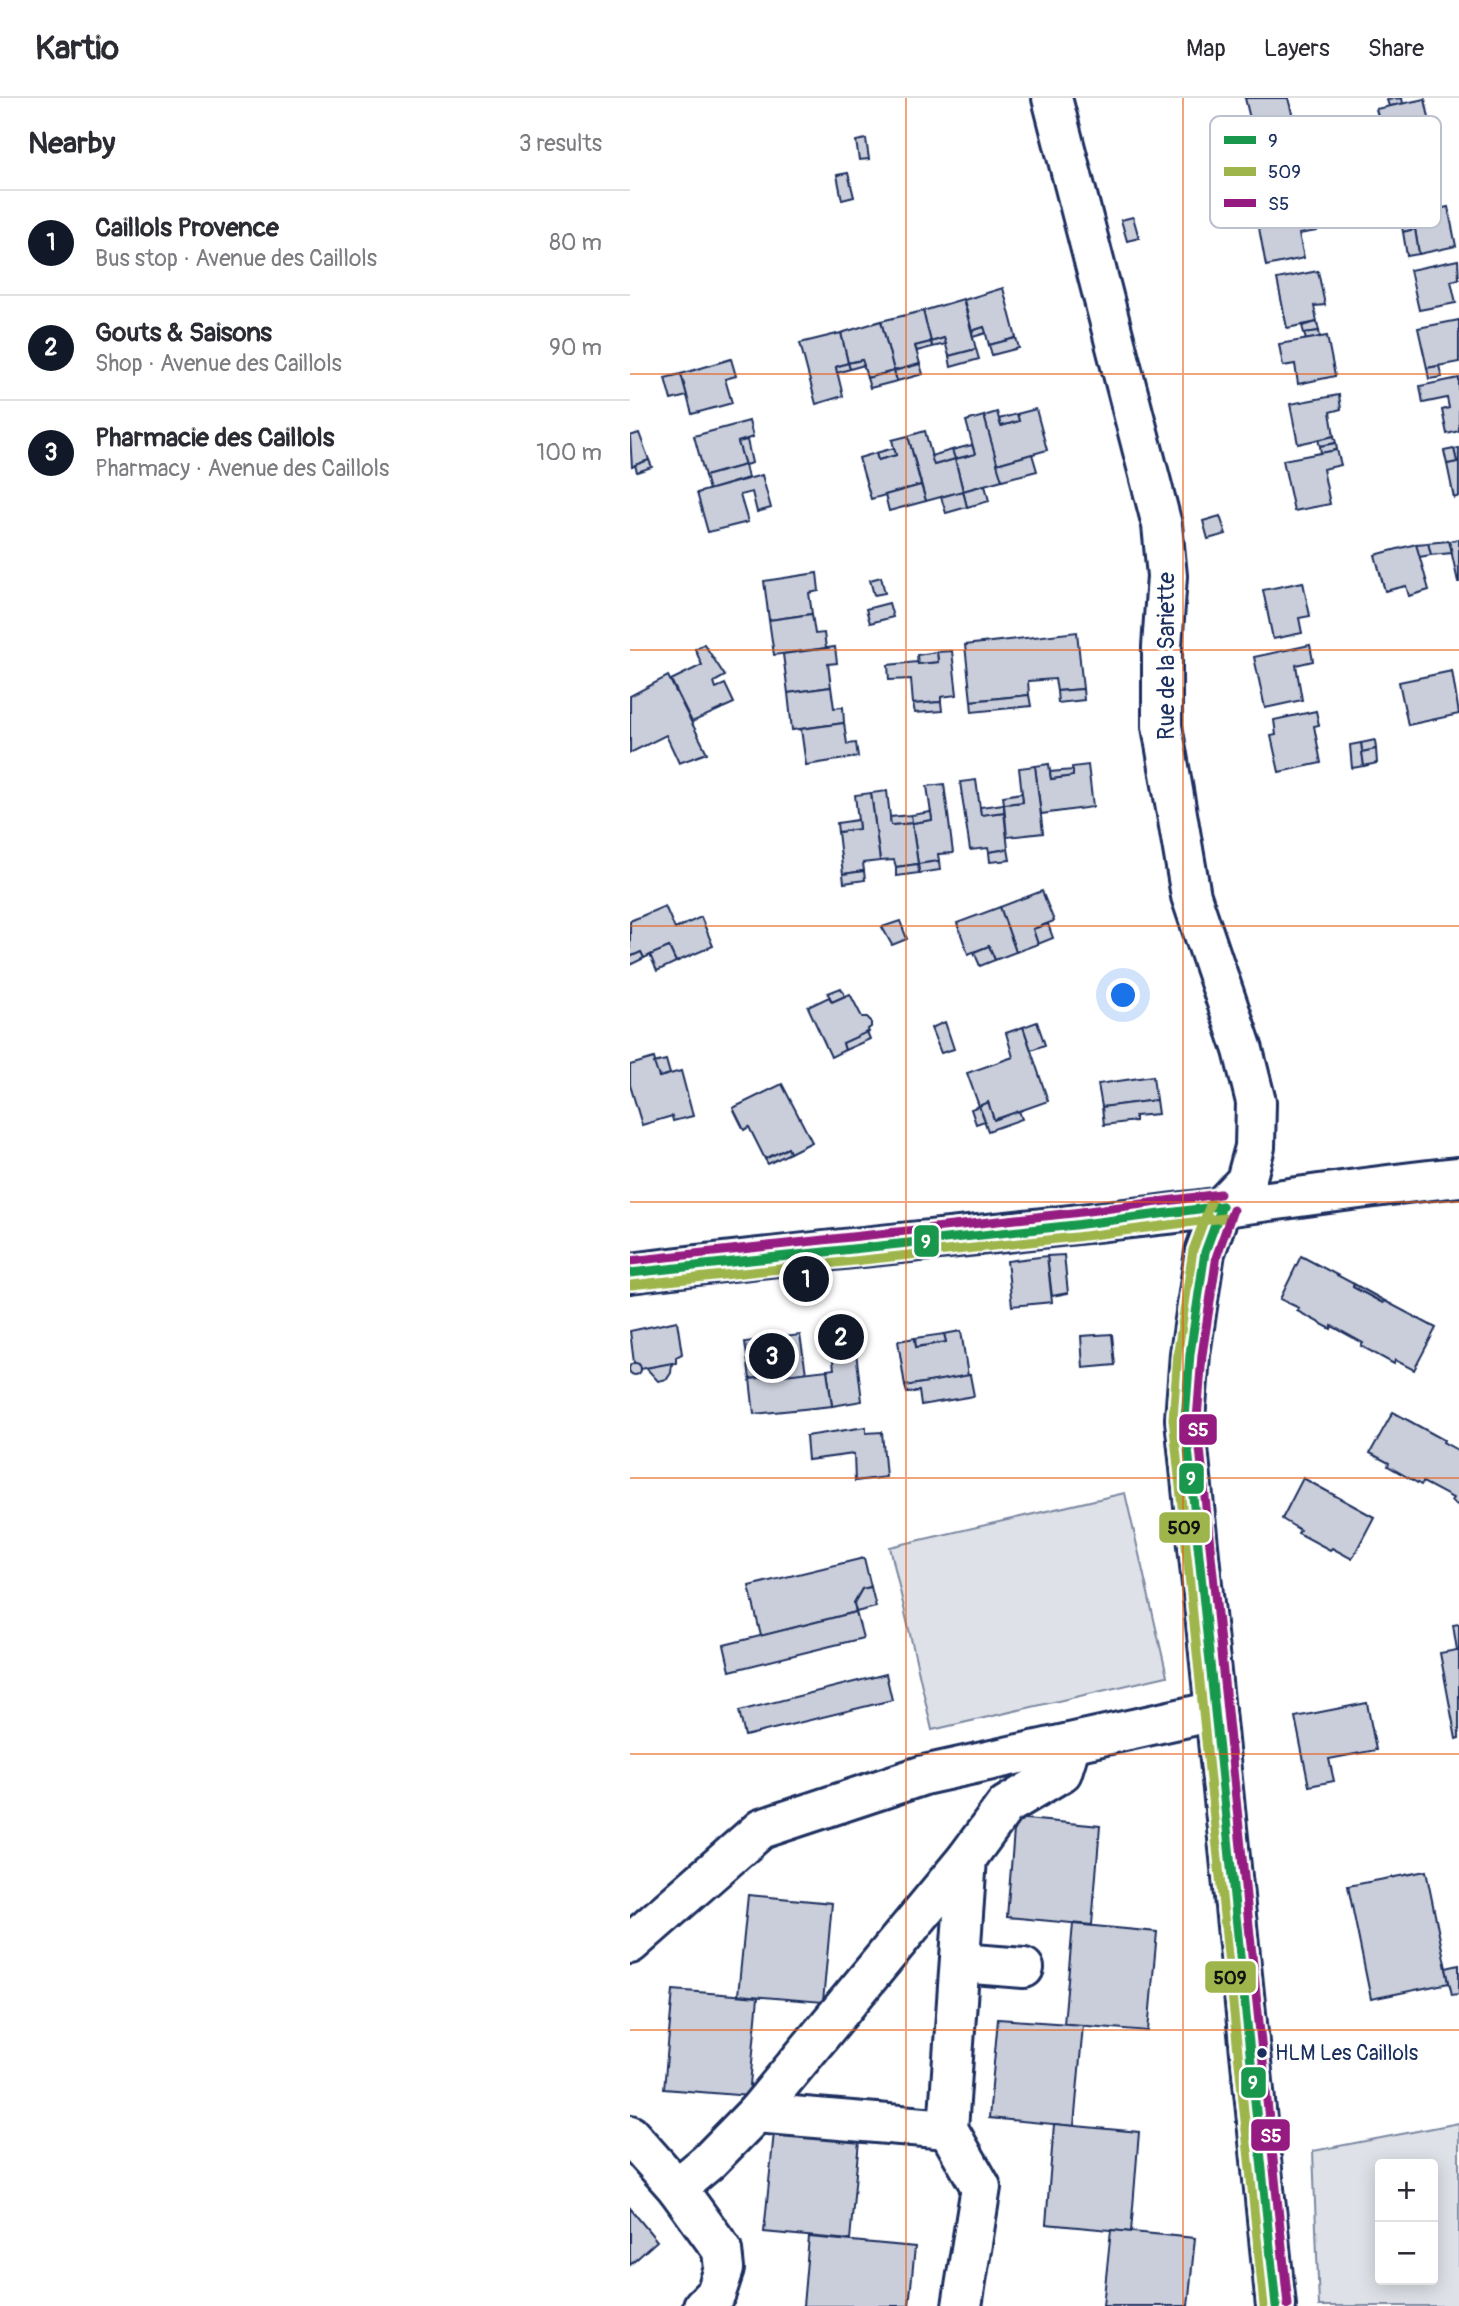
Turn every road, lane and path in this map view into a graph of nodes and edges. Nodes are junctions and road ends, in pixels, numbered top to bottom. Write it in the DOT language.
graph roads {
  1 [pos="1052,98"];
  2 [pos="1459,1177"];
  3 [pos="1222,1206"];
  4 [pos="630,1273"];
  5 [pos="1215,1711"];
  6 [pos="1071,1742"];
  7 [pos="967,1858"];
  8 [pos="630,1944"];
  9 [pos="960,1964"];
  10 [pos="1024,1968"];
  11 [pos="756,2113"];
  12 [pos="948,2129"];
  13 [pos="630,2135"];
  14 [pos="677,2188"];
  15 [pos="704,2306"];
  16 [pos="961,2306"];
  17 [pos="1276,2306"];
  1 -- 3 [label="street, Rue de la Sariette"];
  2 -- 3 [label="street"];
  3 -- 4 [label="street"];
  3 -- 5 [label="street"];
  5 -- 6 [label="street"];
  5 -- 17 [label="street"];
  6 -- 7 [label="street"];
  6 -- 8 [label="street"];
  7 -- 9 [label="street"];
  7 -- 11 [label="street"];
  9 -- 10 [label="street"];
  9 -- 12 [label="street"];
  11 -- 12 [label="street"];
  11 -- 14 [label="street"];
  12 -- 16 [label="street"];
  13 -- 14 [label="street"];
  14 -- 15 [label="street"];
}
